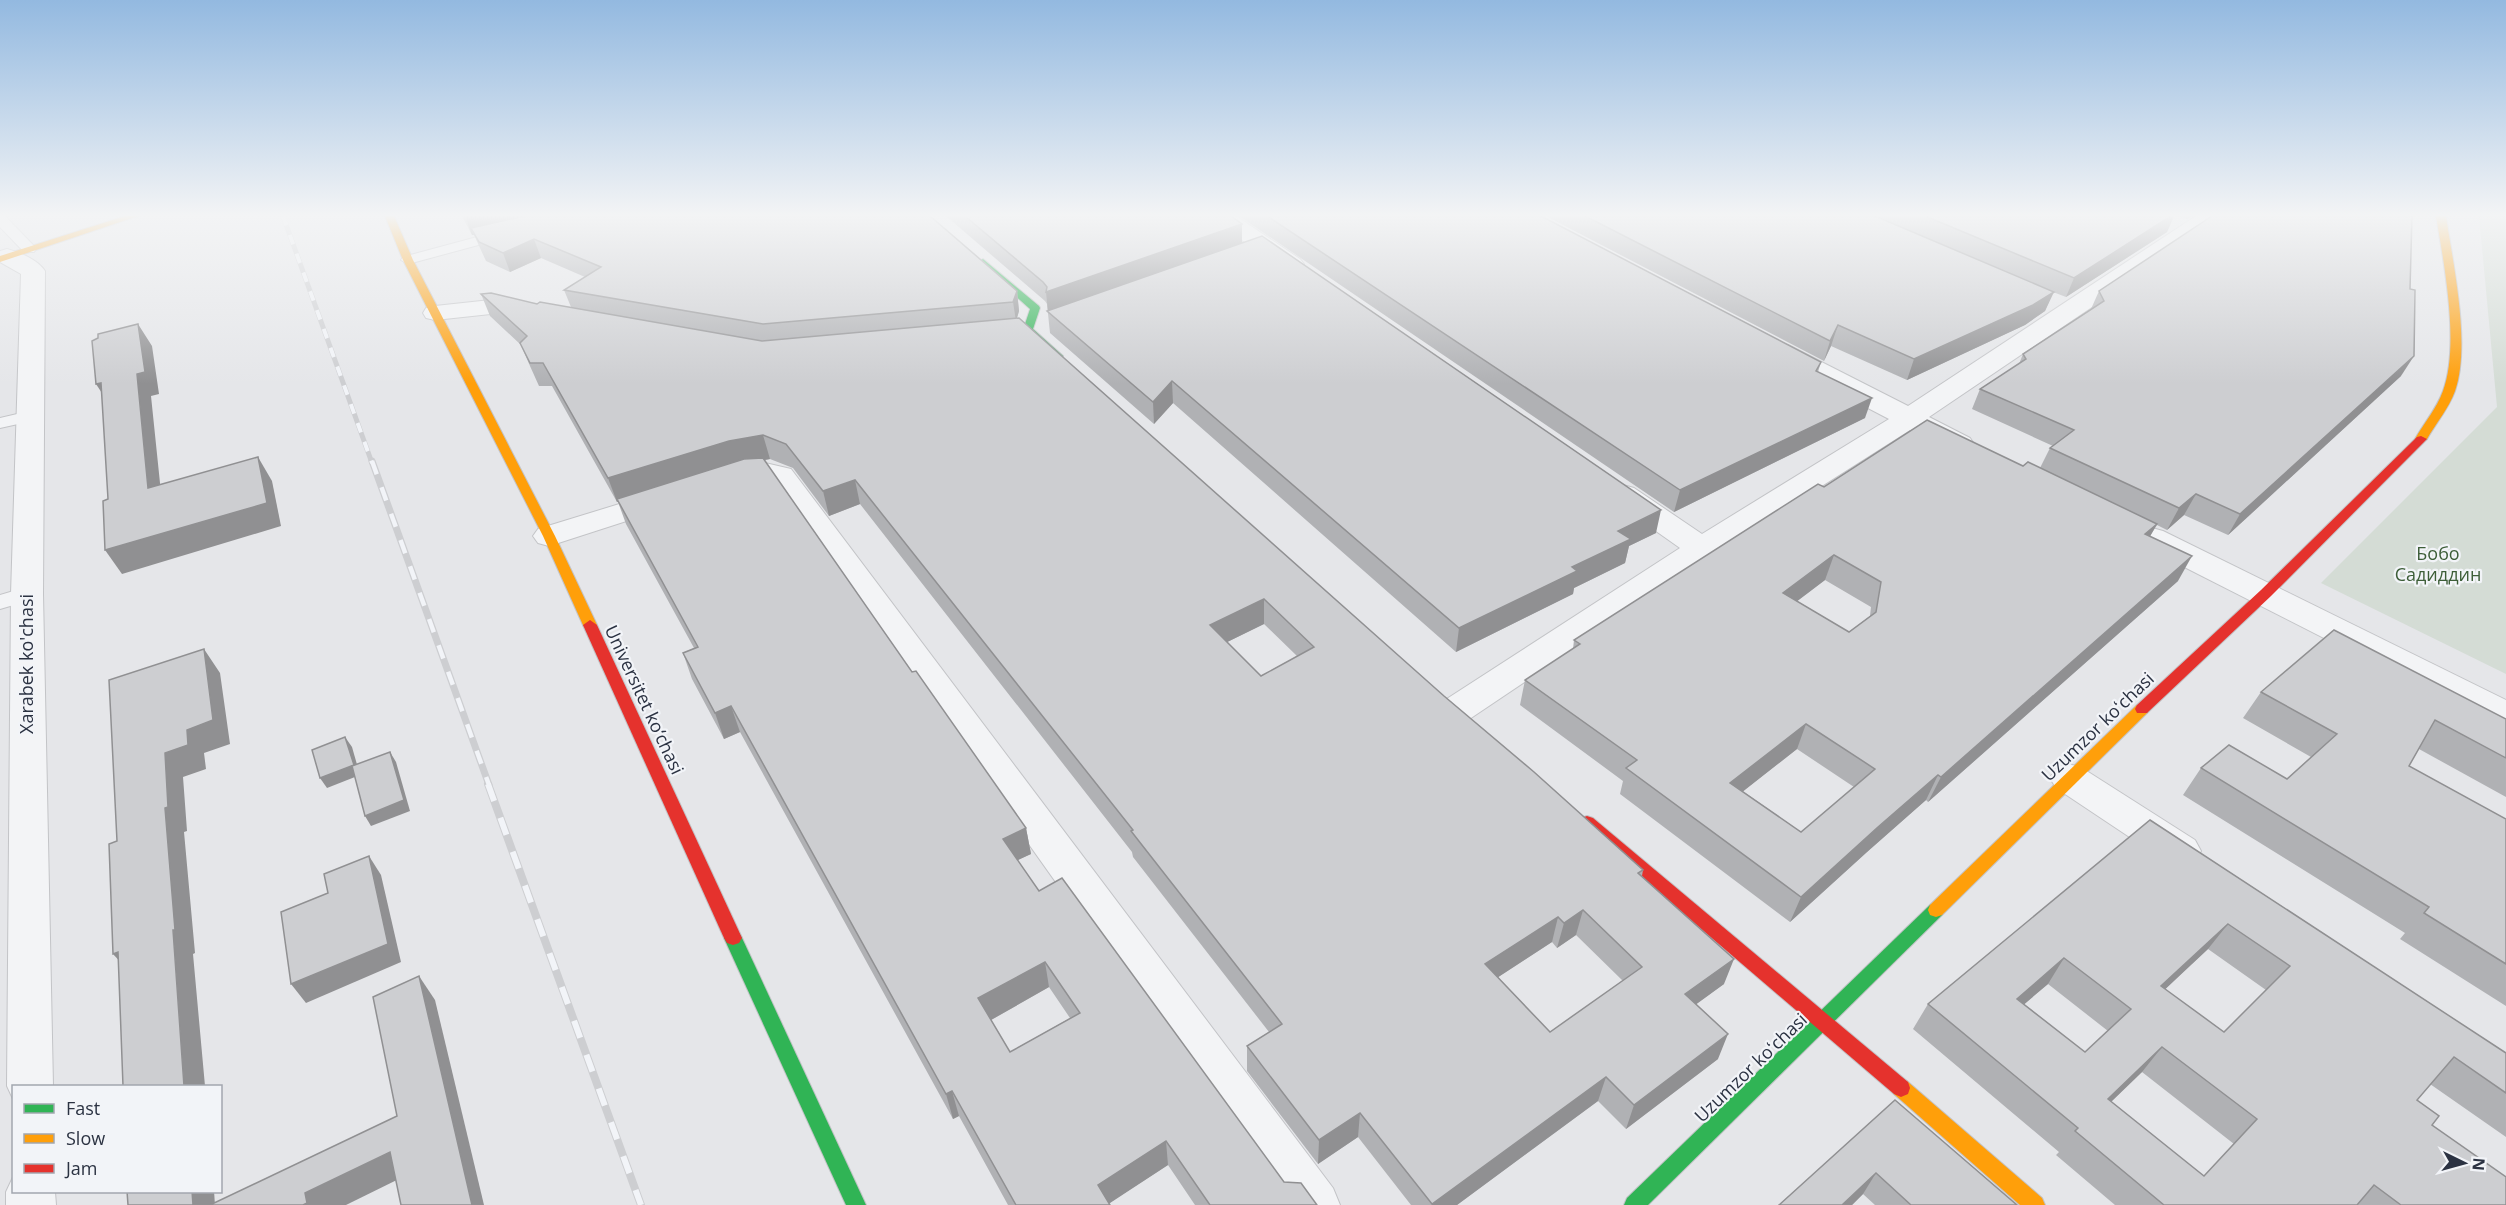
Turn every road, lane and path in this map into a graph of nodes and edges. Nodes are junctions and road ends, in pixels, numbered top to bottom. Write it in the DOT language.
graph roads {
  1 [pos="33,272"];
  2 [pos="414,272"];
  3 [pos="993,272"];
  4 [pos="1300,272"];
  5 [pos="2115,272"];
  6 [pos="2449,272"];
  7 [pos="1314,279"];
  8 [pos="435,313"];
  9 [pos="558,316"];
  10 [pos="1753,337"];
  11 [pos="1073,370"];
  12 [pos="1908,419"];
  13 [pos="15,420"];
  14 [pos="1982,455"];
  15 [pos="1605,481"];
  16 [pos="2129,526"];
  17 [pos="549,536"];
  18 [pos="1702,548"];
  19 [pos="2266,593"];
  20 [pos="13,598"];
  21 [pos="1455,711"];
  22 [pos="2506,715"];
  23 [pos="2069,778"];
  24 [pos="1572,809"];
  25 [pos="2208,869"];
  26 [pos="1825,1021"];
  27 [pos="30,1085"];
  28 [pos="856,1205"];
  29 [pos="1315,1205"];
  30 [pos="1634,1205"];
  31 [pos="2035,1205"];
  1 -- 13 [label="street, Xarabek ko'chasi"];
  2 -- 8 [label="street, Universitet kо‘chasi"];
  3 -- 11 [label="street"];
  4 -- 7 [label="street"];
  5 -- 12 [label="street"];
  6 -- 19 [label="street, Uzumzor koʻchasi"];
  8 -- 9 [label="street"];
  8 -- 17 [label="street, Universitet kо‘chasi"];
  10 -- 12 [label="street"];
  12 -- 14 [label="street"];
  12 -- 18 [label="street"];
  13 -- 20 [label="street, Xarabek ko'chasi"];
  15 -- 18 [label="street"];
  16 -- 19 [label="street"];
  17 -- 28 [label="street, Universitet kо‘chasi"];
  17 -- 29 [label="street"];
  18 -- 21 [label="street"];
  19 -- 22 [label="street"];
  19 -- 23 [label="street, Uzumzor koʻchasi"];
  20 -- 27 [label="street, Xarabek ko'chasi"];
  23 -- 25 [label="street"];
  23 -- 26 [label="street, Uzumzor koʻchasi"];
  24 -- 26 [label="street"];
  26 -- 30 [label="street, Uzumzor koʻchasi"];
  26 -- 31 [label="street"];
}
